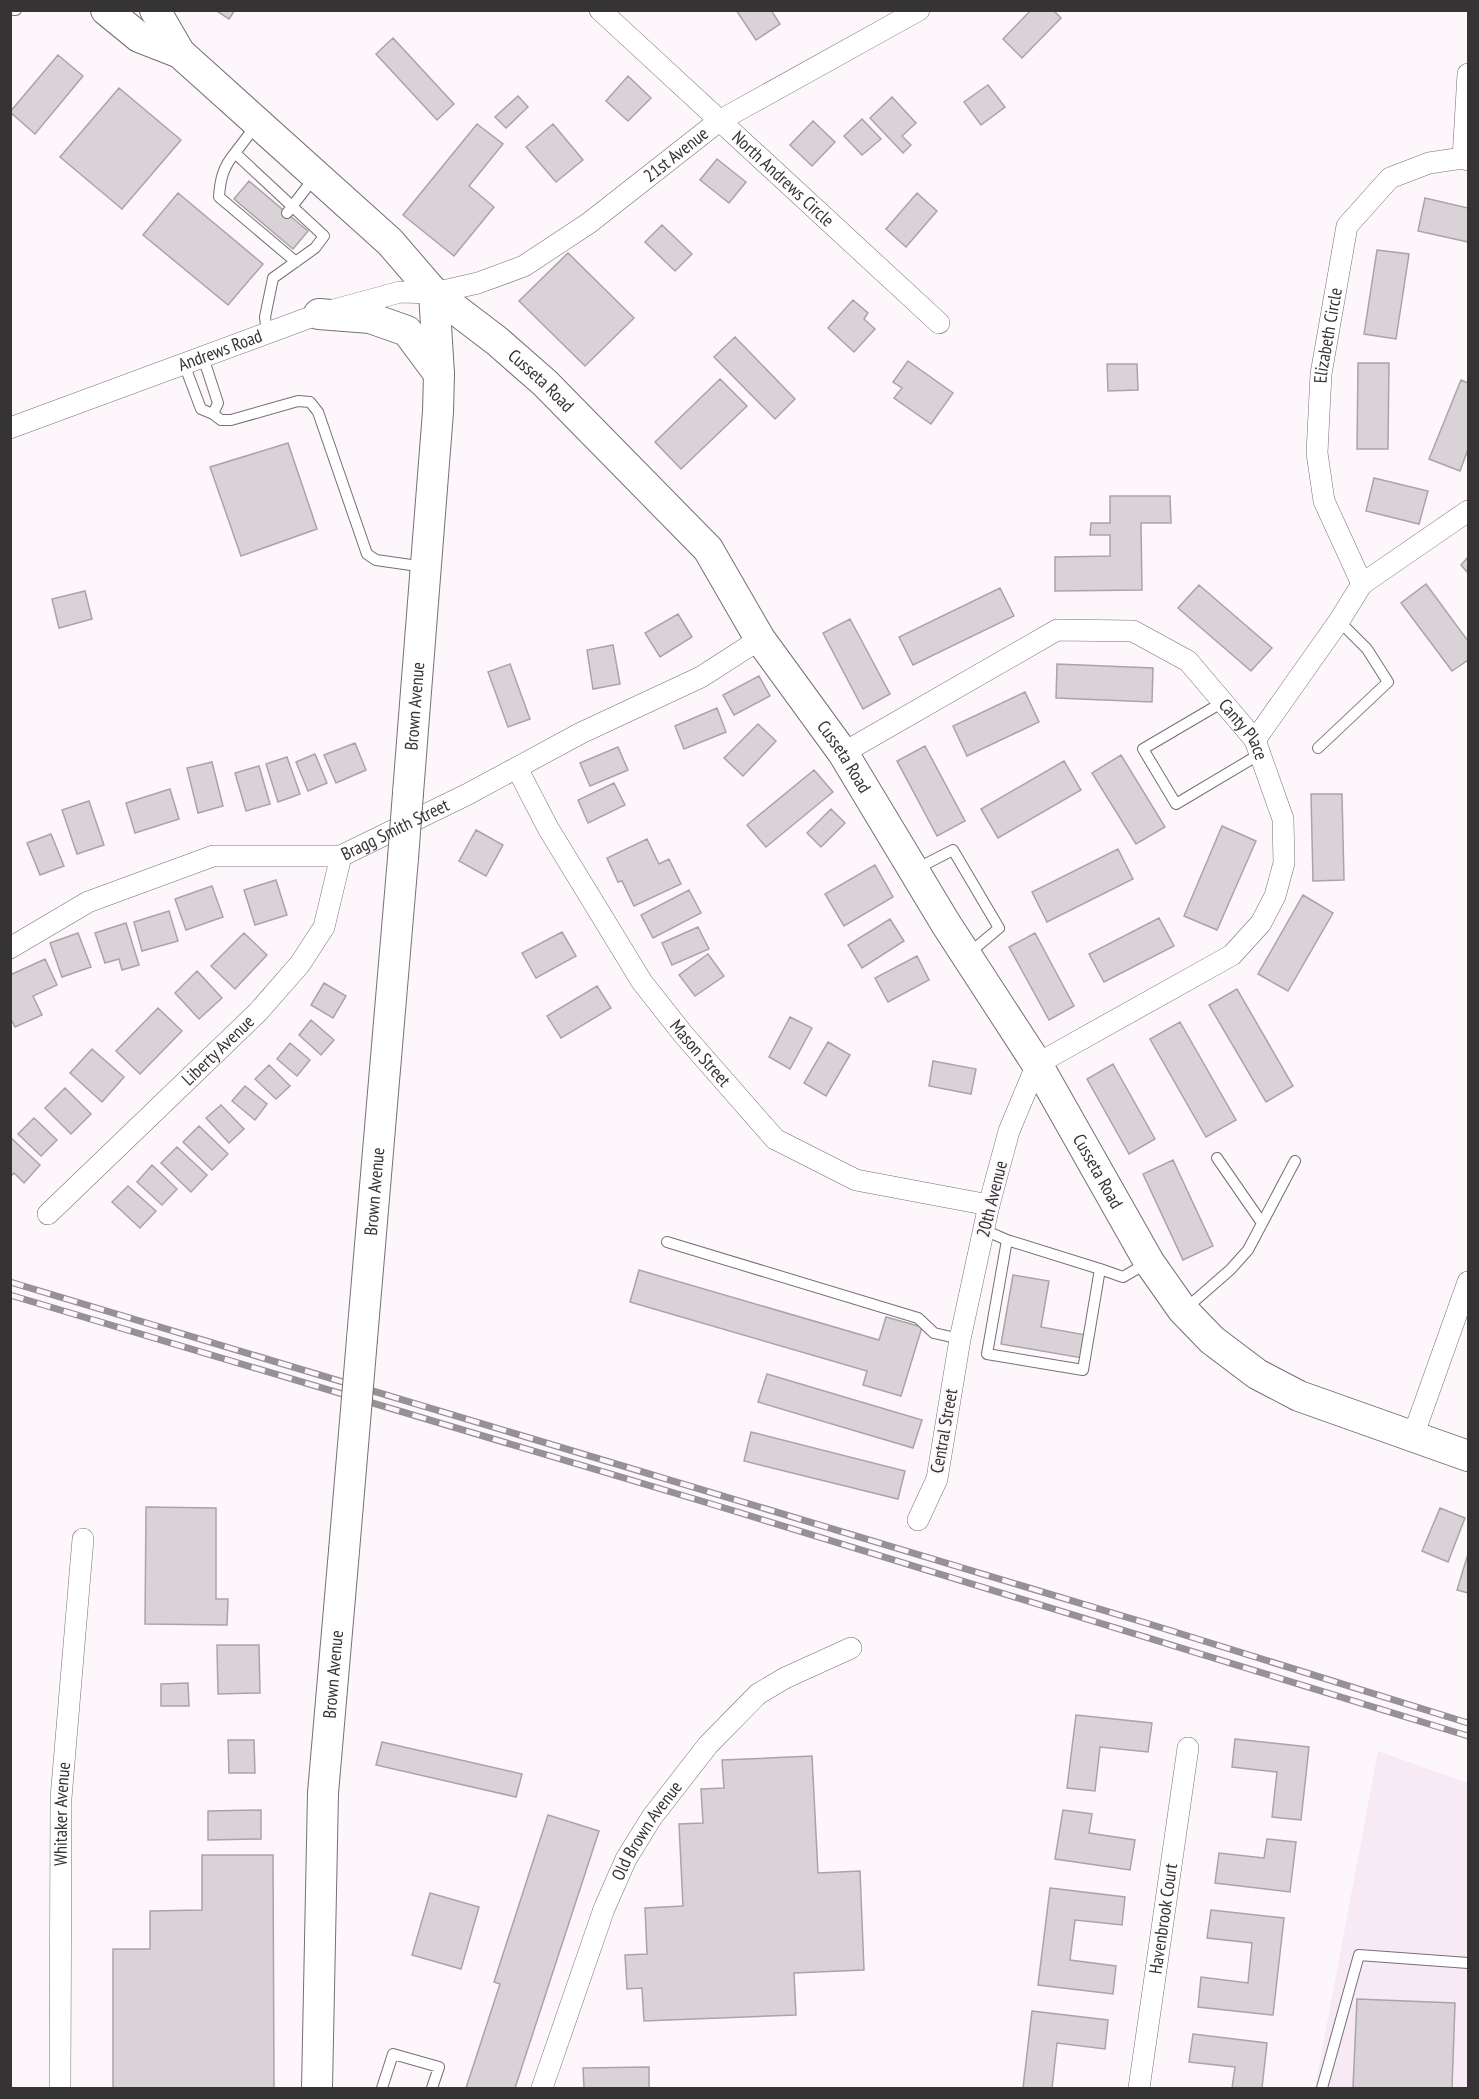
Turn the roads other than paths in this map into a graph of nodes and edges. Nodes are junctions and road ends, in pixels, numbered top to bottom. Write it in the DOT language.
graph roads {
  1 [pos="106,10"];
  2 [pos="155,10"];
  3 [pos="600,10"];
  4 [pos="919,10"];
  5 [pos="180,53"];
  6 [pos="1468,74"];
  7 [pos="719,121"];
  8 [pos="258,123"];
  9 [pos="235,153"];
  10 [pos="1466,159"];
  11 [pos="316,176"];
  12 [pos="290,210"];
  13 [pos="296,262"];
  14 [pos="434,293"];
  15 [pos="320,314"];
  16 [pos="939,323"];
  17 [pos="267,334"];
  18 [pos="194,360"];
  19 [pos="439,374"];
  20 [pos="213,414"];
  21 [pos="10,428"];
  22 [pos="1468,512"];
  23 [pos="426,567"];
  24 [pos="1362,584"];
  25 [pos="1339,621"];
  26 [pos="760,639"];
  27 [pos="1223,702"];
  28 [pos="1257,747"];
  29 [pos="1318,748"];
  30 [pos="843,753"];
  31 [pos="517,768"];
  32 [pos="341,856"];
  33 [pos="914,870"];
  34 [pos="10,948"];
  35 [pos="967,955"];
  36 [pos="1037,1064"];
  37 [pos="1217,1158"];
  38 [pos="1294,1161"];
  39 [pos="989,1204"];
  40 [pos="48,1214"];
  41 [pos="1262,1223"];
  42 [pos="984,1230"];
  43 [pos="1007,1240"];
  44 [pos="667,1242"];
  45 [pos="1149,1262"];
  46 [pos="1100,1269"];
  47 [pos="1468,1282"];
  48 [pos="1184,1310"];
  49 [pos="960,1339"];
  50 [pos="1413,1436"];
  51 [pos="1468,1456"];
  52 [pos="918,1520"];
  53 [pos="83,1539"];
  54 [pos="851,1648"];
  55 [pos="1188,1748"];
  56 [pos="1468,1963"];
  57 [pos="60,2088"];
  58 [pos="317,2088"];
  59 [pos="382,2088"];
  60 [pos="432,2088"];
  61 [pos="542,2088"];
  62 [pos="1139,2088"];
  63 [pos="1322,2088"];
  1 -- 5 [label="street, Cusseta Road"];
  2 -- 5 [label="street, Cusseta Road"];
  3 -- 7 [label="street, North Andrews Circle"];
  4 -- 7 [label="street, 21st Avenue"];
  5 -- 8 [label="street, Cusseta Road"];
  6 -- 10 [label="street"];
  7 -- 14 [label="street, 21st Avenue"];
  7 -- 16 [label="street, North Andrews Circle"];
  8 -- 9 [label="lane"];
  8 -- 11 [label="street, Cusseta Road"];
  9 -- 12 [label="lane"];
  9 -- 13 [label="lane"];
  10 -- 24 [label="street, Elizabeth Circle"];
  11 -- 12 [label="lane"];
  11 -- 14 [label="street, Cusseta Road"];
  12 -- 13 [label="lane"];
  13 -- 17 [label="lane"];
  14 -- 15 [label="street, Andrews Road"];
  14 -- 19 [label="street, Brown Avenue"];
  14 -- 26 [label="street, Cusseta Road"];
  15 -- 17 [label="street, Andrews Road"];
  15 -- 19 [label="street"];
  17 -- 18 [label="street, Andrews Road"];
  18 -- 20 [label="lane"];
  18 -- 20 [label="lane"];
  18 -- 21 [label="street, Andrews Road"];
  19 -- 23 [label="street, Brown Avenue"];
  20 -- 23 [label="lane"];
  22 -- 24 [label="street"];
  23 -- 58 [label="street, Brown Avenue, bridge"];
  24 -- 25 [label="street"];
  25 -- 28 [label="street"];
  25 -- 29 [label="lane"];
  26 -- 30 [label="street, Cusseta Road"];
  26 -- 31 [label="street, Bragg Smith Street"];
  27 -- 28 [label="street, Canty Place"];
  27 -- 28 [label="lane"];
  27 -- 30 [label="street, Canty Place"];
  28 -- 36 [label="street, Canty Place"];
  30 -- 33 [label="street, Cusseta Road"];
  31 -- 32 [label="street, Bragg Smith Street"];
  31 -- 39 [label="street, Mason Street"];
  32 -- 34 [label="street, Bragg Smith Street"];
  32 -- 40 [label="street, Liberty Avenue"];
  33 -- 35 [label="street, Cusseta Road"];
  33 -- 35 [label="lane"];
  35 -- 36 [label="street, Cusseta Road"];
  36 -- 39 [label="street, 20th Avenue"];
  36 -- 45 [label="street, Cusseta Road"];
  37 -- 41 [label="lane"];
  38 -- 41 [label="lane"];
  39 -- 42 [label="street, 20th Avenue"];
  41 -- 48 [label="lane"];
  42 -- 43 [label="lane"];
  42 -- 49 [label="street, 20th Avenue"];
  43 -- 46 [label="lane"];
  43 -- 46 [label="lane"];
  44 -- 49 [label="lane"];
  45 -- 46 [label="lane"];
  45 -- 48 [label="street, Cusseta Road"];
  47 -- 50 [label="street"];
  48 -- 50 [label="street, Cusseta Road"];
  49 -- 52 [label="street, Central Street"];
  50 -- 51 [label="street, Cusseta Road"];
  53 -- 57 [label="street, Whitaker Avenue"];
  54 -- 61 [label="street, Old Brown Avenue"];
  55 -- 62 [label="street, Havenbrook Court"];
  56 -- 63 [label="lane"];
  59 -- 60 [label="lane"];
}
